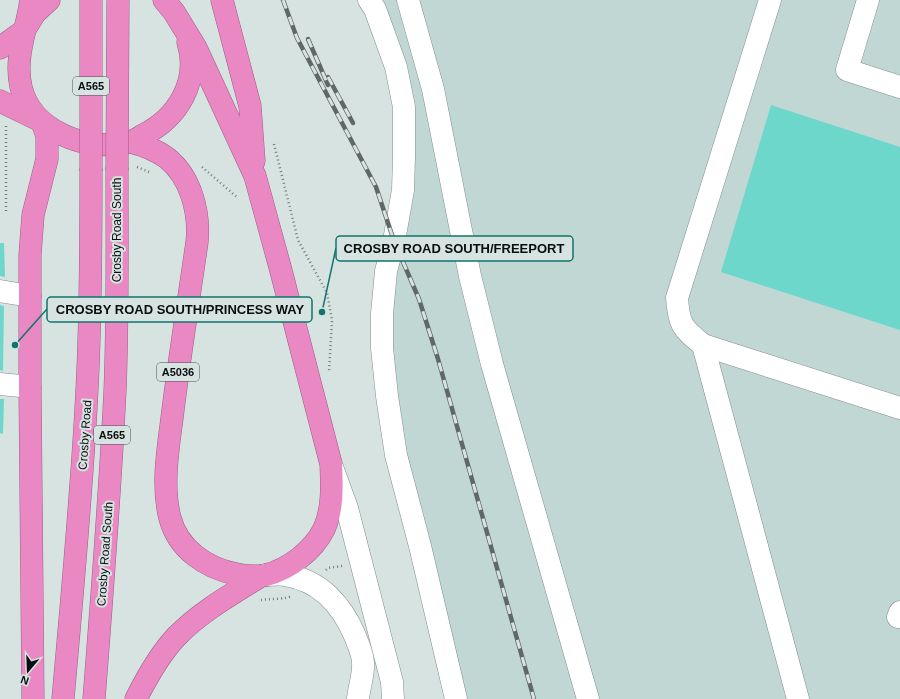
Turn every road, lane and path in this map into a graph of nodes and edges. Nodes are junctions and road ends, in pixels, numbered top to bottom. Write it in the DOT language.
graph roads {
  1 [pos="31,0"];
  2 [pos="49,0"];
  3 [pos="91,0"];
  4 [pos="118,0"];
  5 [pos="222,0"];
  6 [pos="369,0"];
  7 [pos="408,0"];
  8 [pos="770,0"];
  9 [pos="868,0"];
  10 [pos="173,9"];
  11 [pos="25,28"];
  12 [pos="0,48"];
  13 [pos="900,87"];
  14 [pos="0,101"];
  15 [pos="41,121"];
  16 [pos="6,126"];
  17 [pos="273,138"];
  18 [pos="131,142"];
  19 [pos="199,164"];
  20 [pos="255,176"];
  21 [pos="238,198"];
  22 [pos="6,212"];
  23 [pos="0,291"];
  24 [pos="30,296"];
  25 [pos="703,345"];
  26 [pos="331,378"];
  27 [pos="0,384"];
  28 [pos="30,387"];
  29 [pos="900,408"];
  30 [pos="331,464"];
  31 [pos="348,565"];
  32 [pos="328,568"];
  33 [pos="264,575"];
  34 [pos="289,598"];
  35 [pos="256,602"];
  36 [pos="900,612"];
  37 [pos="900,617"];
  38 [pos="364,662"];
  39 [pos="33,699"];
  40 [pos="63,699"];
  41 [pos="94,699"];
  42 [pos="136,699"];
  43 [pos="358,699"];
  44 [pos="368,699"];
  45 [pos="393,699"];
  46 [pos="456,699"];
  47 [pos="588,699"];
  48 [pos="798,699"];
  1 -- 11 [label="highway"];
  2 -- 11 [label="highway, A5036"];
  3 -- 40 [label="highway, Crosby Road / A565, bridge"];
  4 -- 41 [label="highway, Crosby Road South / A565, bridge"];
  5 -- 20 [label="highway"];
  6 -- 46 [label="street"];
  7 -- 47 [label="street"];
  8 -- 25 [label="street"];
  9 -- 13 [label="street"];
  10 -- 18 [label="highway, A5036"];
  10 -- 20 [label="highway, A5036"];
  11 -- 12 [label="highway, A5036"];
  11 -- 15 [label="highway, A5036"];
  14 -- 15 [label="highway, A5036"];
  15 -- 18 [label="highway, A5036"];
  15 -- 24 [label="highway"];
  16 -- 22 [label="path"];
  17 -- 26 [label="path"];
  18 -- 33 [label="highway, A5036"];
  19 -- 21 [label="path"];
  20 -- 30 [label="highway, A5036"];
  23 -- 24 [label="street"];
  24 -- 28 [label="highway"];
  25 -- 29 [label="street"];
  25 -- 48 [label="street"];
  27 -- 28 [label="street"];
  28 -- 39 [label="highway"];
  30 -- 33 [label="highway, A5036"];
  30 -- 45 [label="street"];
  31 -- 32 [label="path"];
  33 -- 38 [label="street"];
  33 -- 42 [label="highway"];
  34 -- 35 [label="path"];
  36 -- 37 [label="street"];
  38 -- 43 [label="street"];
  38 -- 44 [label="street"];
}
